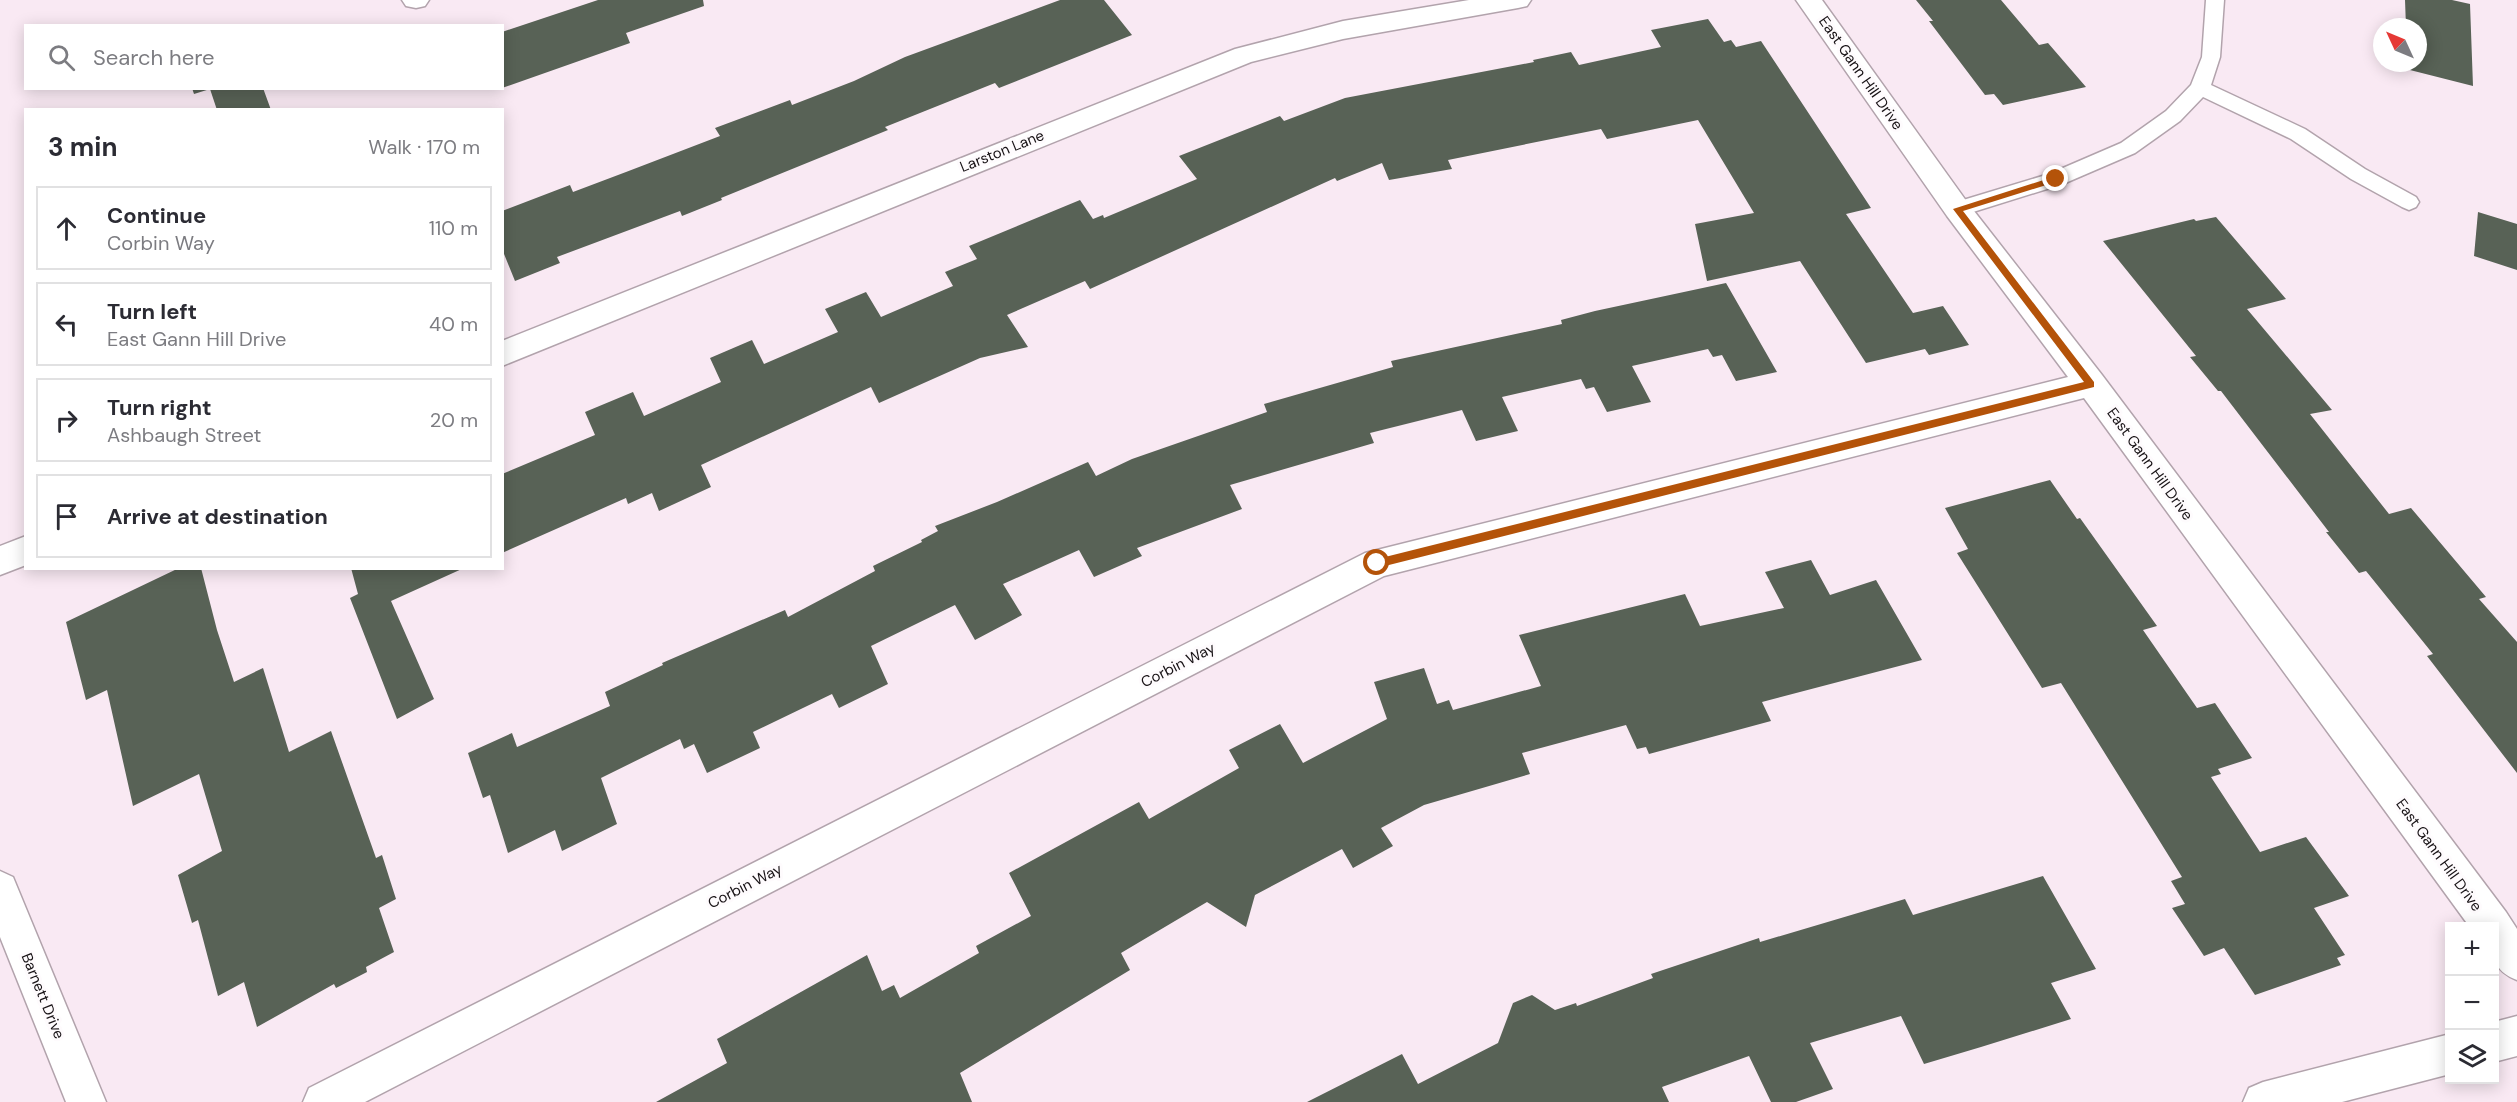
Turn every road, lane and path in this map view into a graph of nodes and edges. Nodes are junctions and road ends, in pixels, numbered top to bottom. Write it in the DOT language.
graph roads {
  1 [pos="1518,0"];
  2 [pos="1809,0"];
  3 [pos="2215,0"];
  4 [pos="2200,88"];
  5 [pos="2409,202"];
  6 [pos="1957,209"];
  7 [pos="504,353"];
  8 [pos="2091,384"];
  9 [pos="24,551"];
  10 [pos="0,561"];
  11 [pos="0,890"];
  12 [pos="2489,922"];
  13 [pos="2499,936"];
  14 [pos="2517,961"];
  15 [pos="2517,1036"];
  16 [pos="2499,1041"];
  17 [pos="2445,1054"];
  18 [pos="86,1102"];
  19 [pos="323,1102"];
  20 [pos="2263,1102"];
  1 -- 7 [label="street, Larston Lane"];
  2 -- 6 [label="street, East Gann Hill Drive"];
  3 -- 4 [label="lane"];
  4 -- 5 [label="lane"];
  4 -- 6 [label="lane"];
  6 -- 8 [label="street, East Gann Hill Drive"];
  8 -- 12 [label="street, East Gann Hill Drive"];
  8 -- 19 [label="street, Corbin Way"];
  9 -- 10 [label="street"];
  11 -- 18 [label="street, Barnett Drive"];
  13 -- 14 [label="street, East Gann Hill Drive"];
  15 -- 16 [label="street"];
  17 -- 20 [label="street"];
}
